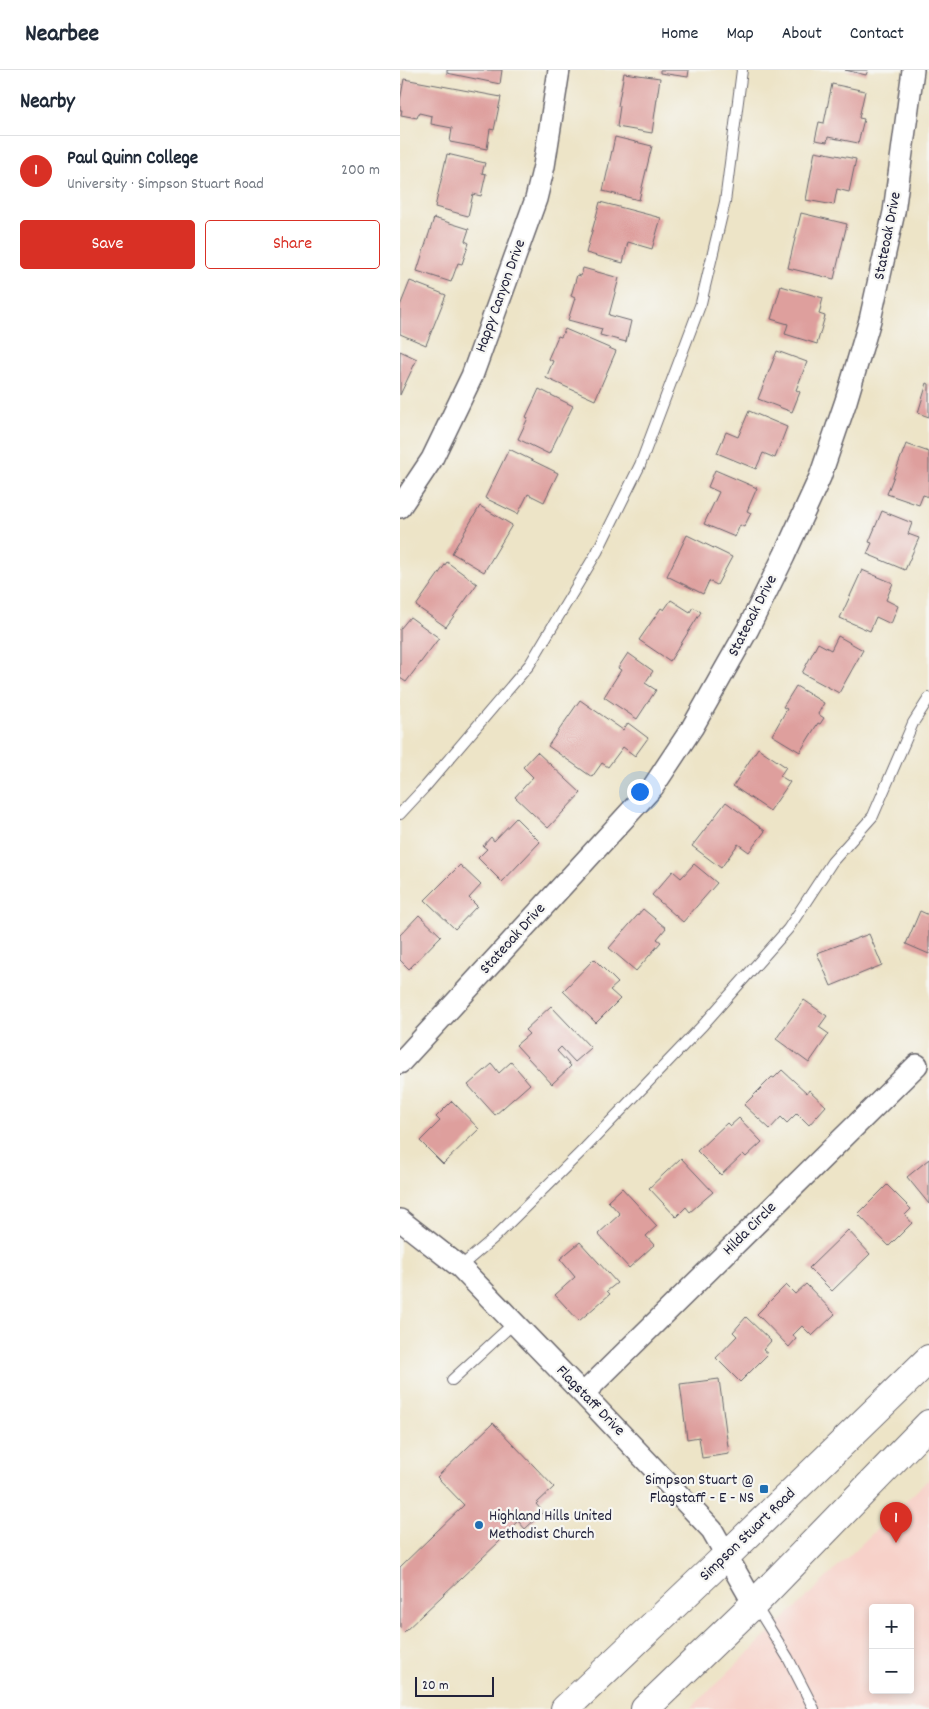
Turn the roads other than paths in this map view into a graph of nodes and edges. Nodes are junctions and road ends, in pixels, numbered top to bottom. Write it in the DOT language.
graph roads {
  1 [pos="559,70"];
  2 [pos="742,70"];
  3 [pos="913,70"];
  4 [pos="400,507"];
  5 [pos="929,698"];
  6 [pos="400,814"];
  7 [pos="400,1063"];
  8 [pos="917,1065"];
  9 [pos="400,1220"];
  10 [pos="460,1267"];
  11 [pos="514,1323"];
  12 [pos="929,1359"];
  13 [pos="452,1380"];
  14 [pos="583,1394"];
  15 [pos="929,1424"];
  16 [pos="727,1555"];
  17 [pos="754,1604"];
  18 [pos="565,1709"];
  19 [pos="645,1709"];
  20 [pos="814,1709"];
  1 -- 4 [label="street, Happy Canyon Drive"];
  2 -- 6 [label="lane"];
  3 -- 7 [label="street, Stateoak Drive"];
  5 -- 10 [label="lane"];
  8 -- 14 [label="street, Hilda Circle"];
  9 -- 10 [label="street, Flagstaff Drive"];
  10 -- 11 [label="street, Flagstaff Drive"];
  11 -- 13 [label="lane"];
  11 -- 14 [label="street, Flagstaff Drive"];
  12 -- 16 [label="main road, Simpson Stuart Road"];
  14 -- 16 [label="street, Flagstaff Drive"];
  15 -- 17 [label="main road"];
  16 -- 17 [label="street, Flagstaff Drive"];
  16 -- 18 [label="main road, Simpson Stuart Road"];
  17 -- 19 [label="main road"];
  17 -- 20 [label="lane"];
}
